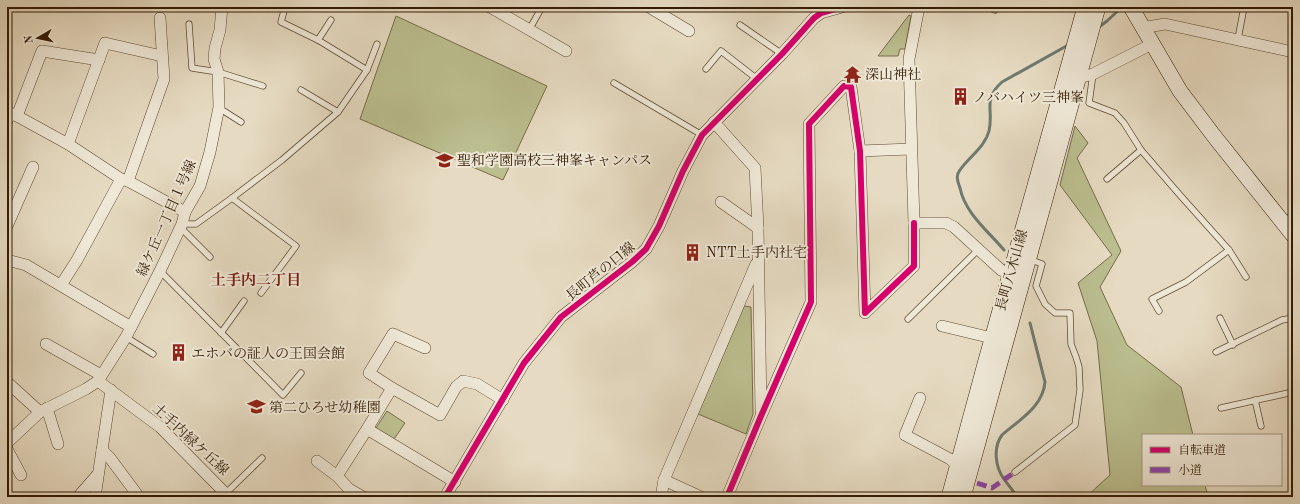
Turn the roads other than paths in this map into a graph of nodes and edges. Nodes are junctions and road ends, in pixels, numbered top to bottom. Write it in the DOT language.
graph roads {
  1 [pos="222,7"];
  2 [pos="285,7"];
  3 [pos="490,7"];
  4 [pos="542,7"];
  5 [pos="649,7"];
  6 [pos="842,7"];
  7 [pos="920,7"];
  8 [pos="988,7"];
  9 [pos="1244,7"];
  10 [pos="1091,8"];
  11 [pos="1132,9"];
  12 [pos="995,10"];
  13 [pos="160,18"];
  14 [pos="330,20"];
  15 [pos="189,24"];
  16 [pos="740,25"];
  17 [pos="1142,28"];
  18 [pos="529,30"];
  19 [pos="689,31"];
  20 [pos="1238,39"];
  21 [pos="318,40"];
  22 [pos="377,44"];
  23 [pos="1152,44"];
  24 [pos="566,51"];
  25 [pos="1293,52"];
  26 [pos="782,54"];
  27 [pos="162,56"];
  28 [pos="99,60"];
  29 [pos="706,69"];
  30 [pos="367,70"];
  31 [pos="218,72"];
  32 [pos="1094,74"];
  33 [pos="1078,78"];
  34 [pos="758,80"];
  35 [pos="614,83"];
  36 [pos="263,86"];
  37 [pos="301,90"];
  38 [pos="218,107"];
  39 [pos="338,112"];
  40 [pos="17,116"];
  41 [pos="7,122"];
  42 [pos="241,122"];
  43 [pos="714,122"];
  44 [pos="702,135"];
  45 [pos="68,144"];
  46 [pos="911,149"];
  47 [pos="1141,150"];
  48 [pos="860,151"];
  49 [pos="34,167"];
  50 [pos="1106,179"];
  51 [pos="124,180"];
  52 [pos="232,198"];
  53 [pos="721,202"];
  54 [pos="185,212"];
  55 [pos="1288,218"];
  56 [pos="914,224"];
  57 [pos="7,226"];
  58 [pos="181,226"];
  59 [pos="758,228"];
  60 [pos="1293,235"];
  61 [pos="978,250"];
  62 [pos="1229,250"];
  63 [pos="210,257"];
  64 [pos="1022,257"];
  65 [pos="7,260"];
  66 [pos="758,260"];
  67 [pos="160,271"];
  68 [pos="1246,276"];
  69 [pos="1016,277"];
  70 [pos="61,285"];
  71 [pos="261,294"];
  72 [pos="244,301"];
  73 [pos="1159,311"];
  74 [pos="1220,318"];
  75 [pos="1293,318"];
  76 [pos="908,319"];
  77 [pos="131,326"];
  78 [pos="942,326"];
  79 [pos="221,333"];
  80 [pos="126,337"];
  81 [pos="992,338"];
  82 [pos="46,344"];
  83 [pos="1233,345"];
  84 [pos="425,348"];
  85 [pos="1216,352"];
  86 [pos="153,354"];
  87 [pos="301,373"];
  88 [pos="760,374"];
  89 [pos="778,375"];
  90 [pos="100,378"];
  91 [pos="7,382"];
  92 [pos="392,388"];
  93 [pos="111,390"];
  94 [pos="1293,392"];
  95 [pos="920,398"];
  96 [pos="503,400"];
  97 [pos="1255,400"];
  98 [pos="1221,408"];
  99 [pos="44,410"];
  100 [pos="761,416"];
  101 [pos="1261,426"];
  102 [pos="367,430"];
  103 [pos="7,443"];
  104 [pos="58,444"];
  105 [pos="7,449"];
  106 [pos="102,450"];
  107 [pos="262,458"];
  108 [pos="317,461"];
  109 [pos="957,465"];
  110 [pos="1015,472"];
  111 [pos="98,474"];
  112 [pos="21,475"];
  113 [pos="336,476"];
  114 [pos="664,480"];
  115 [pos="455,482"];
  116 [pos="227,495"];
  117 [pos="1293,495"];
  118 [pos="78,497"];
  119 [pos="95,497"];
  120 [pos="138,497"];
  121 [pos="363,497"];
  122 [pos="445,497"];
  123 [pos="661,497"];
  124 [pos="701,497"];
  125 [pos="727,497"];
  126 [pos="949,497"];
  127 [pos="963,497"];
  128 [pos="1287,497"];
  1 -- 31 [label="street, 緑ケ丘一丁目１号線"];
  2 -- 21 [label="lane"];
  3 -- 18 [label="street"];
  4 -- 18 [label="lane"];
  5 -- 19 [label="street"];
  6 -- 26 [label="street, 長町芦の口線"];
  7 -- 46 [label="street"];
  8 -- 12 [label="lane"];
  9 -- 20 [label="lane"];
  10 -- 33 [label="street"];
  10 -- 64 [label="street, 長町八木山線"];
  11 -- 17 [label="street"];
  13 -- 27 [label="street"];
  14 -- 21 [label="lane"];
  15 -- 31 [label="lane"];
  16 -- 26 [label="lane"];
  17 -- 20 [label="street"];
  17 -- 23 [label="street"];
  18 -- 24 [label="street"];
  20 -- 25 [label="street"];
  21 -- 30 [label="lane"];
  22 -- 30 [label="lane"];
  23 -- 32 [label="street"];
  23 -- 55 [label="street"];
  26 -- 34 [label="street, 長町芦の口線"];
  27 -- 28 [label="street"];
  27 -- 51 [label="street"];
  28 -- 40 [label="street"];
  28 -- 45 [label="street"];
  29 -- 34 [label="lane"];
  30 -- 39 [label="lane"];
  31 -- 36 [label="lane"];
  31 -- 38 [label="street, 緑ケ丘一丁目１号線"];
  32 -- 33 [label="street"];
  32 -- 47 [label="lane"];
  33 -- 64 [label="street"];
  34 -- 43 [label="street, 長町芦の口線"];
  35 -- 44 [label="lane"];
  37 -- 39 [label="lane"];
  38 -- 42 [label="lane"];
  38 -- 54 [label="street, 緑ケ丘一丁目１号線"];
  39 -- 52 [label="lane"];
  40 -- 41 [label="street"];
  40 -- 45 [label="street"];
  43 -- 44 [label="street, 長町芦の口線"];
  43 -- 59 [label="street"];
  44 -- 96 [label="street, 長町芦の口線"];
  45 -- 51 [label="street"];
  46 -- 48 [label="street"];
  46 -- 56 [label="street"];
  47 -- 50 [label="lane"];
  47 -- 62 [label="lane"];
  48 -- 56 [label="street"];
  48 -- 89 [label="street"];
  49 -- 57 [label="street"];
  51 -- 54 [label="street"];
  51 -- 70 [label="street"];
  52 -- 58 [label="lane"];
  52 -- 71 [label="lane"];
  53 -- 59 [label="street"];
  54 -- 58 [label="street, 緑ケ丘一丁目１号線"];
  55 -- 60 [label="street"];
  56 -- 61 [label="street"];
  58 -- 63 [label="lane"];
  58 -- 67 [label="street, 緑ケ丘一丁目１号線"];
  59 -- 66 [label="street"];
  61 -- 69 [label="street"];
  61 -- 76 [label="lane"];
  62 -- 68 [label="lane"];
  62 -- 73 [label="lane"];
  64 -- 69 [label="street"];
  64 -- 110 [label="lane"];
  65 -- 70 [label="street"];
  66 -- 88 [label="street"];
  66 -- 114 [label="street"];
  67 -- 77 [label="street, 緑ケ丘一丁目１号線"];
  67 -- 79 [label="lane"];
  69 -- 81 [label="street, 長町八木山線"];
  69 -- 127 [label="street"];
  70 -- 77 [label="street"];
  72 -- 79 [label="lane"];
  74 -- 83 [label="lane"];
  75 -- 83 [label="lane"];
  77 -- 80 [label="street, 緑ケ丘一丁目１号線"];
  78 -- 81 [label="street"];
  79 -- 87 [label="lane"];
  80 -- 86 [label="lane"];
  80 -- 90 [label="street, 緑ケ丘一丁目１号線"];
  81 -- 109 [label="street, 長町八木山線"];
  82 -- 90 [label="street, 土手内緑ケ丘線"];
  83 -- 85 [label="lane"];
  84 -- 92 [label="street"];
  88 -- 89 [label="street"];
  88 -- 100 [label="street"];
  89 -- 100 [label="street"];
  90 -- 93 [label="street, 土手内緑ケ丘線"];
  90 -- 99 [label="street"];
  91 -- 99 [label="street"];
  92 -- 96 [label="street"];
  92 -- 102 [label="street"];
  93 -- 106 [label="street"];
  93 -- 116 [label="street, 土手内緑ケ丘線"];
  94 -- 97 [label="lane"];
  95 -- 109 [label="street"];
  96 -- 115 [label="street, 長町芦の口線"];
  97 -- 98 [label="lane"];
  97 -- 101 [label="lane"];
  99 -- 103 [label="street"];
  99 -- 104 [label="street"];
  100 -- 125 [label="street"];
  102 -- 113 [label="street"];
  102 -- 115 [label="street"];
  105 -- 112 [label="street"];
  106 -- 111 [label="street"];
  106 -- 120 [label="street"];
  107 -- 116 [label="lane"];
  108 -- 113 [label="street"];
  109 -- 126 [label="street, 長町八木山線"];
  111 -- 118 [label="street"];
  111 -- 119 [label="street"];
  113 -- 121 [label="street"];
  114 -- 123 [label="street"];
  114 -- 124 [label="street"];
  115 -- 122 [label="street, 長町芦の口線"];
  117 -- 128 [label="lane"];
}
